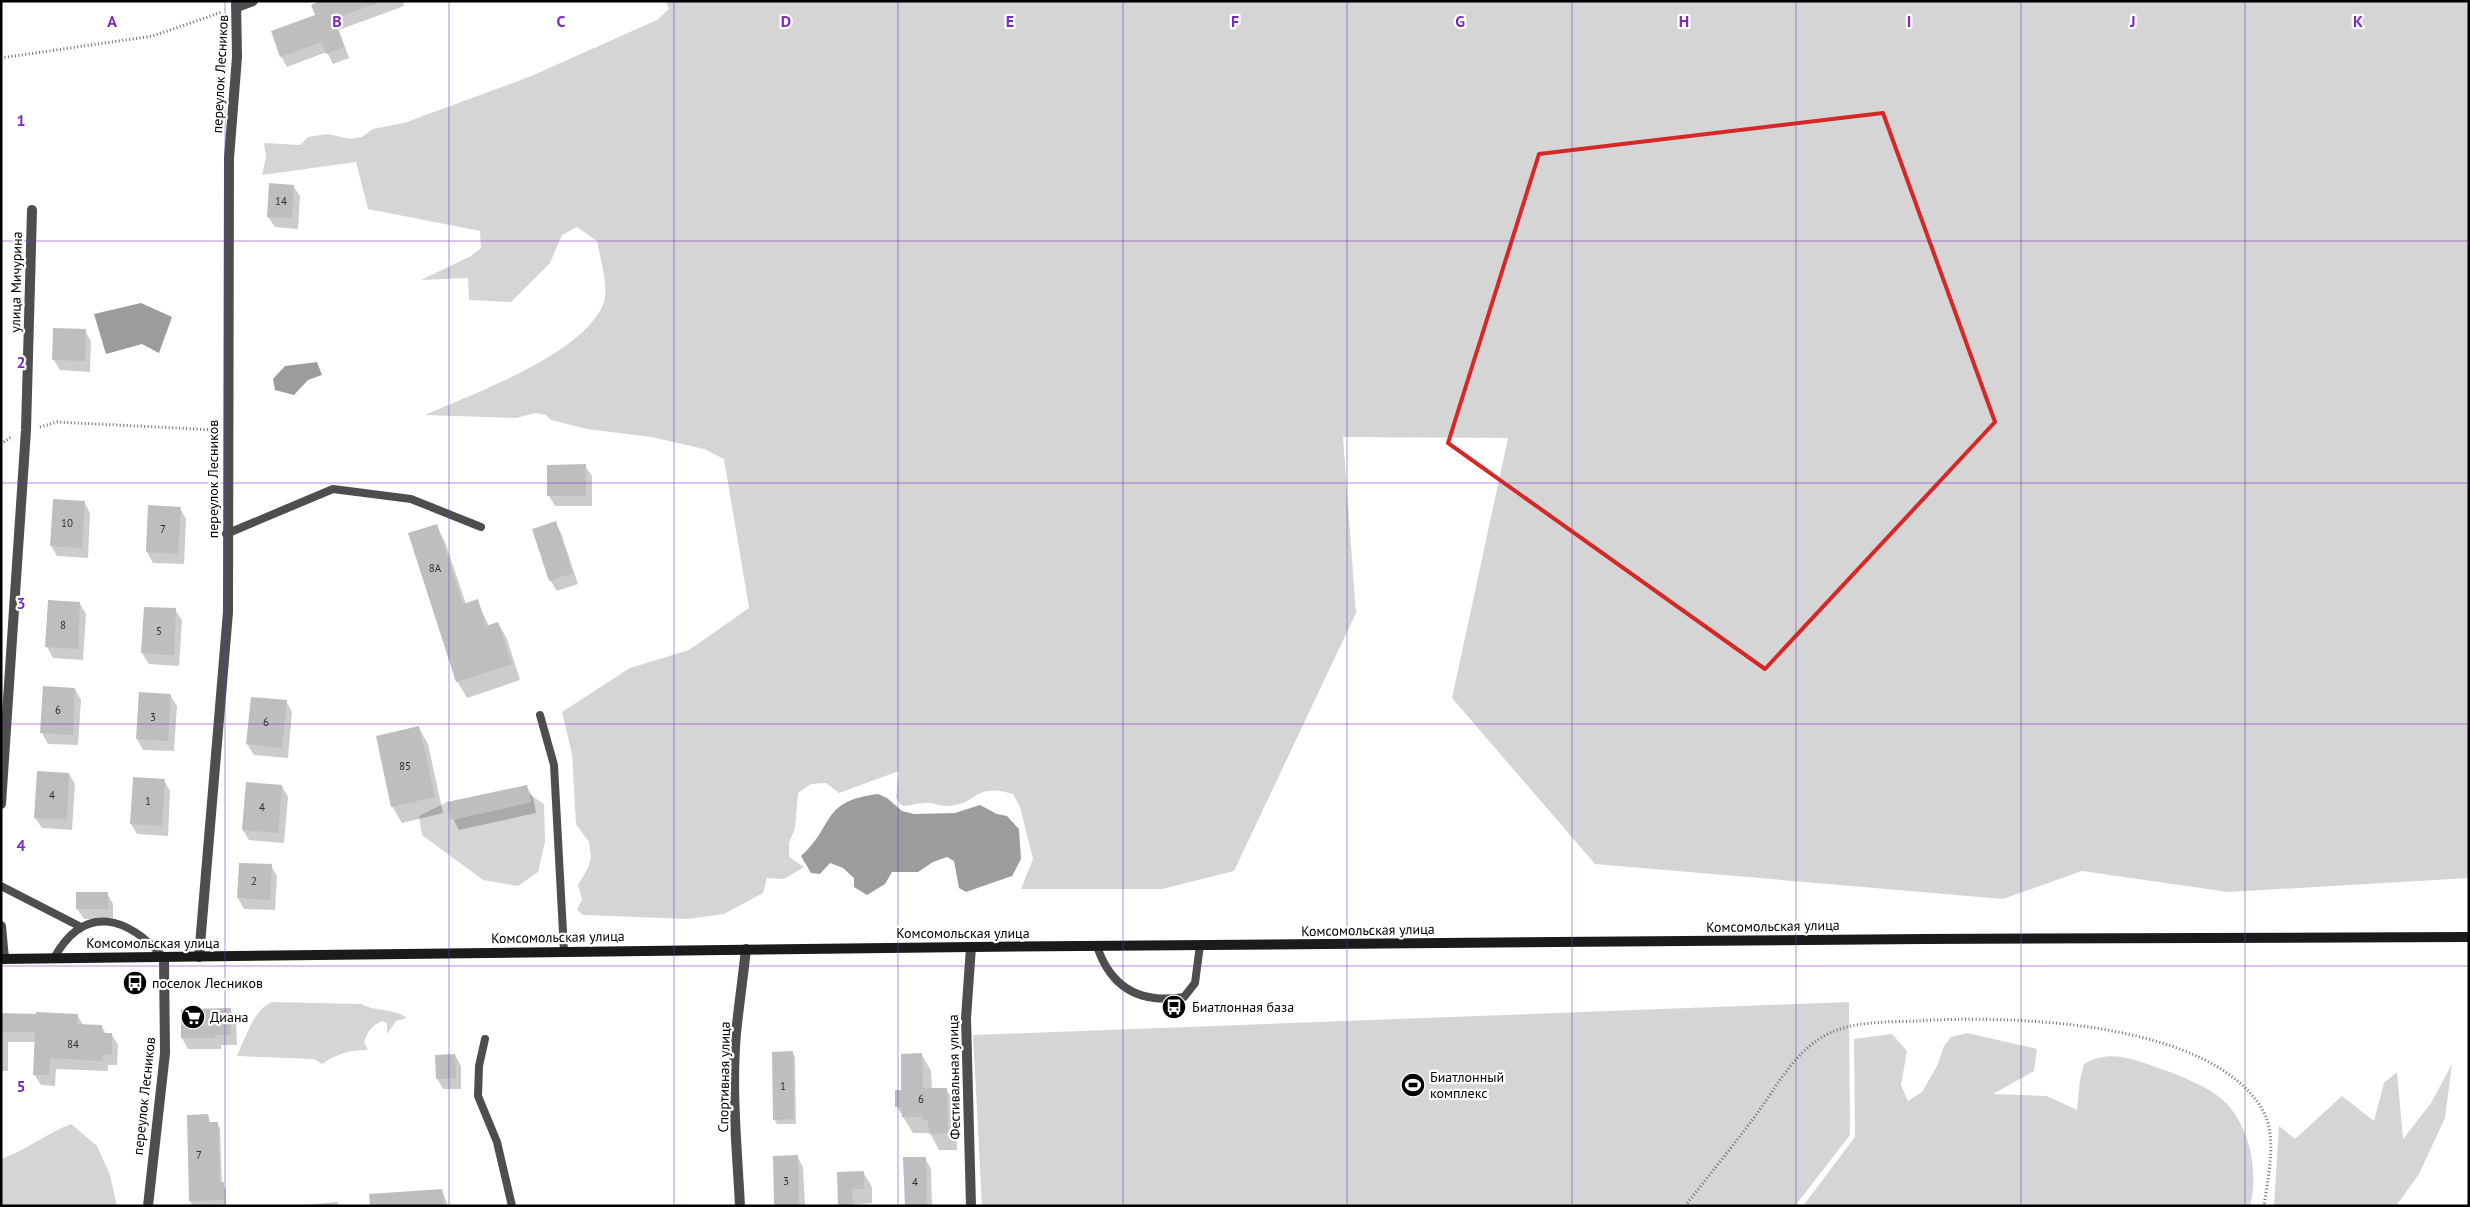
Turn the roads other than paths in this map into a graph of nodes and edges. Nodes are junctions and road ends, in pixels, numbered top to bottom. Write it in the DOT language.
graph roads {
  1 [pos="253,1"];
  2 [pos="236,4"];
  3 [pos="32,210"];
  4 [pos="482,526"];
  5 [pos="226,534"];
  6 [pos="540,715"];
  7 [pos="1,804"];
  8 [pos="1,886"];
  9 [pos="1,926"];
  10 [pos="79,926"];
  11 [pos="2469,937"];
  12 [pos="1200,945"];
  13 [pos="1097,946"];
  14 [pos="971,947"];
  15 [pos="746,949"];
  16 [pos="564,951"];
  17 [pos="199,957"];
  18 [pos="54,958"];
  19 [pos="164,958"];
  20 [pos="3,959"];
  21 [pos="485,1039"];
  22 [pos="148,1206"];
  23 [pos="512,1206"];
  24 [pos="740,1206"];
  25 [pos="971,1206"];
  1 -- 2 [label="street"];
  2 -- 5 [label="street, переулок Лесников"];
  3 -- 7 [label="street, улица Мичурина"];
  4 -- 5 [label="lane"];
  5 -- 17 [label="street, переулок Лесников"];
  6 -- 16 [label="lane"];
  8 -- 10 [label="lane"];
  9 -- 20 [label="street"];
  10 -- 18 [label="lane"];
  10 -- 19 [label="lane"];
  11 -- 12 [label="main road, Комсомольская улица"];
  12 -- 13 [label="main road, Комсомольская улица"];
  12 -- 13 [label="lane"];
  13 -- 14 [label="main road, Комсомольская улица"];
  14 -- 15 [label="main road, Комсомольская улица"];
  14 -- 25 [label="street, Фестивальная улица"];
  15 -- 16 [label="main road, Комсомольская улица"];
  15 -- 24 [label="street, Спортивная улица"];
  16 -- 17 [label="main road, Комсомольская улица"];
  17 -- 19 [label="main road, Комсомольская улица"];
  18 -- 19 [label="main road, Комсомольская улица"];
  18 -- 20 [label="main road, Комсомольская улица"];
  19 -- 22 [label="street, переулок Лесников"];
  21 -- 23 [label="lane"];
}
